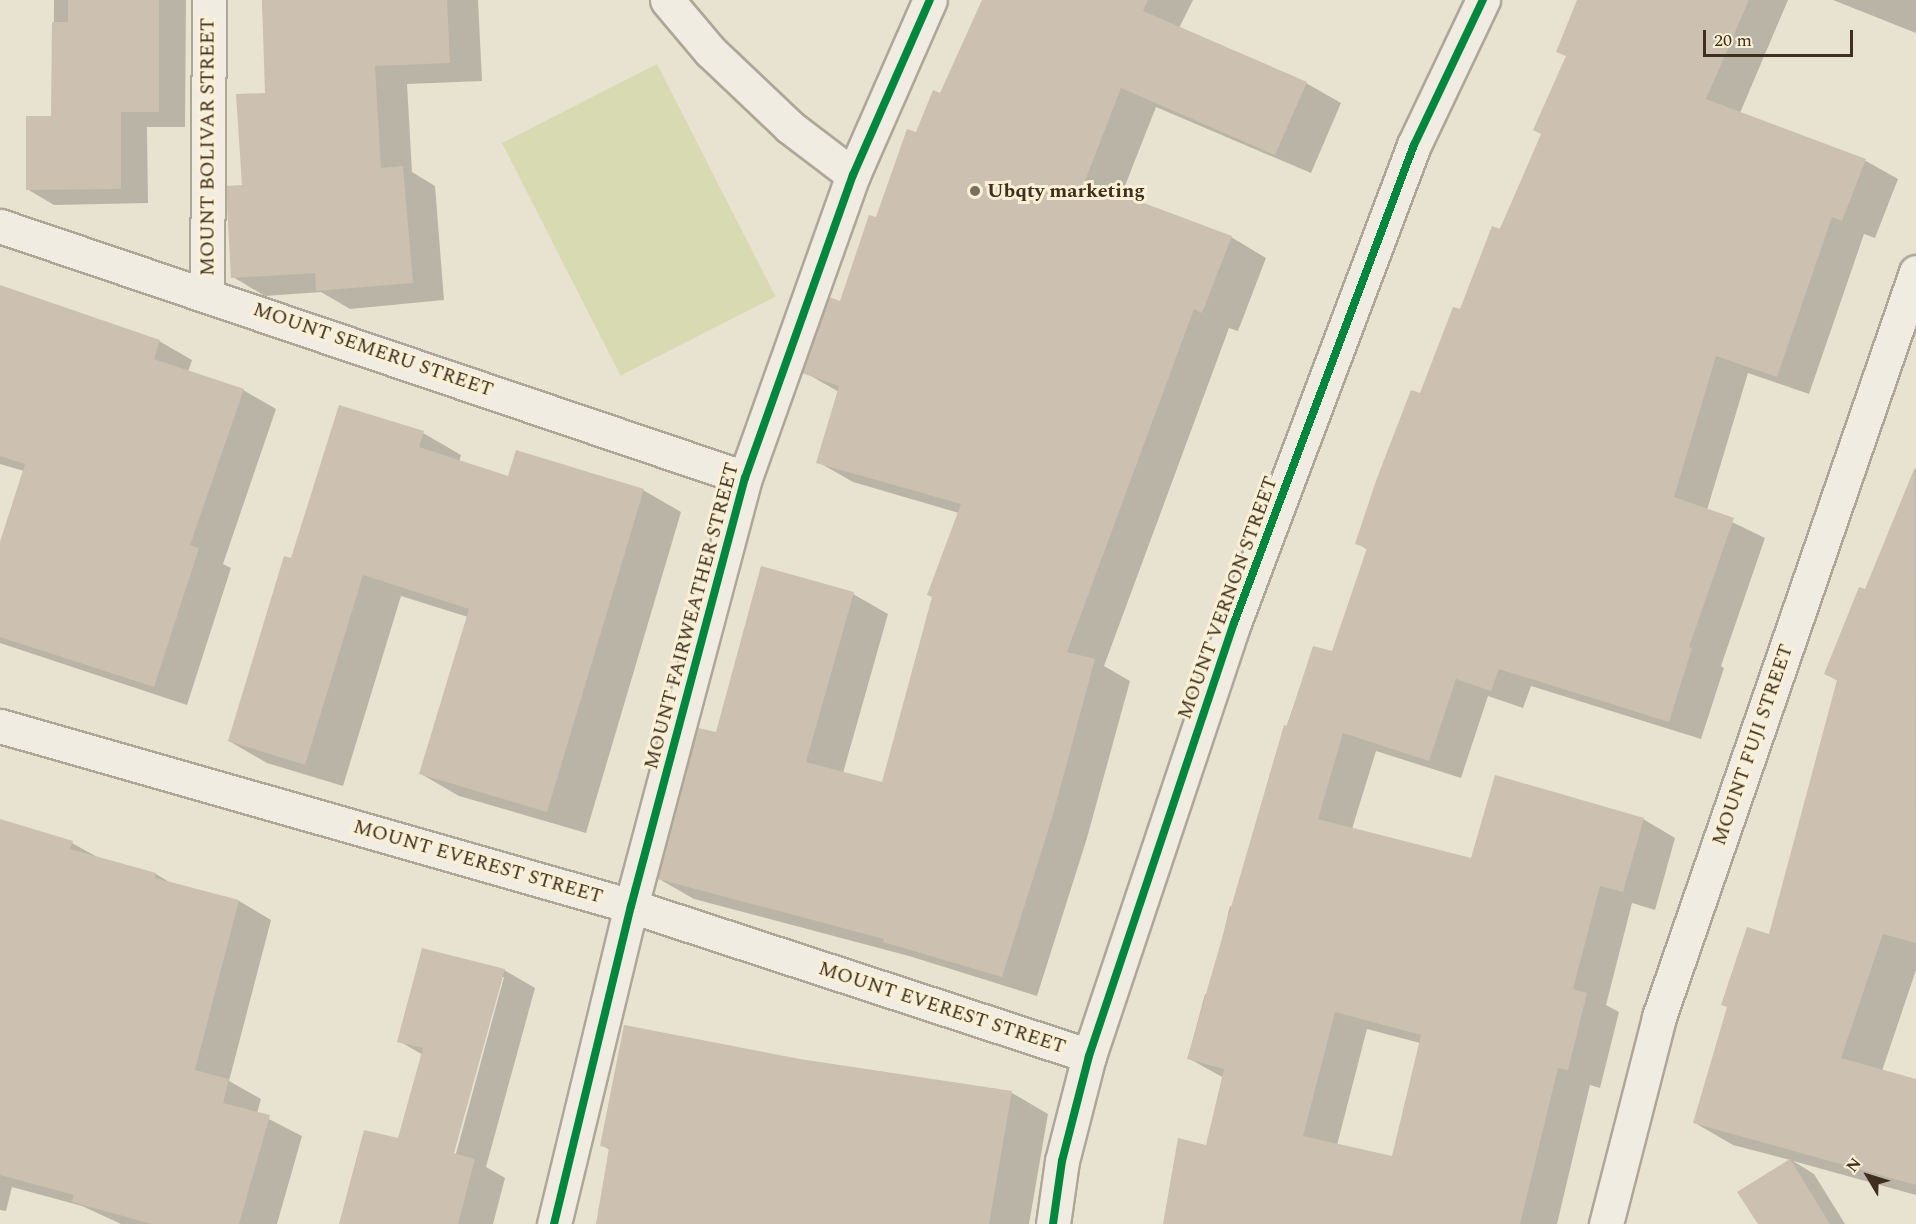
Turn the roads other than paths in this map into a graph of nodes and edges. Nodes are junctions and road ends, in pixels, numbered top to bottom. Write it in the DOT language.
graph roads {
  1 [pos="209,0"];
  2 [pos="667,0"];
  3 [pos="930,0"];
  4 [pos="1483,0"];
  5 [pos="853,175"];
  6 [pos="0,226"];
  7 [pos="1916,272"];
  8 [pos="207,293"];
  9 [pos="745,478"];
  10 [pos="0,726"];
  11 [pos="631,906"];
  12 [pos="1089,1056"];
  13 [pos="554,1224"];
  14 [pos="1053,1224"];
  15 [pos="1606,1224"];
  1 -- 8 [label="street, MOUNT BOLIVAR STREET"];
  2 -- 5 [label="street"];
  3 -- 5 [label="street, MOUNT FAIRWEATHER STREET"];
  4 -- 12 [label="street, MOUNT VERNON STREET"];
  5 -- 9 [label="street, MOUNT FAIRWEATHER STREET"];
  6 -- 8 [label="street, MOUNT SEMERU STREET"];
  7 -- 15 [label="street, MOUNT FUJI STREET"];
  8 -- 9 [label="street, MOUNT SEMERU STREET"];
  9 -- 11 [label="street, MOUNT FAIRWEATHER STREET"];
  10 -- 11 [label="street, MOUNT EVEREST STREET"];
  11 -- 12 [label="street, MOUNT EVEREST STREET"];
  11 -- 13 [label="street, MOUNT FAIRWEATHER STREET"];
  12 -- 14 [label="street, MOUNT VERNON STREET"];
}
